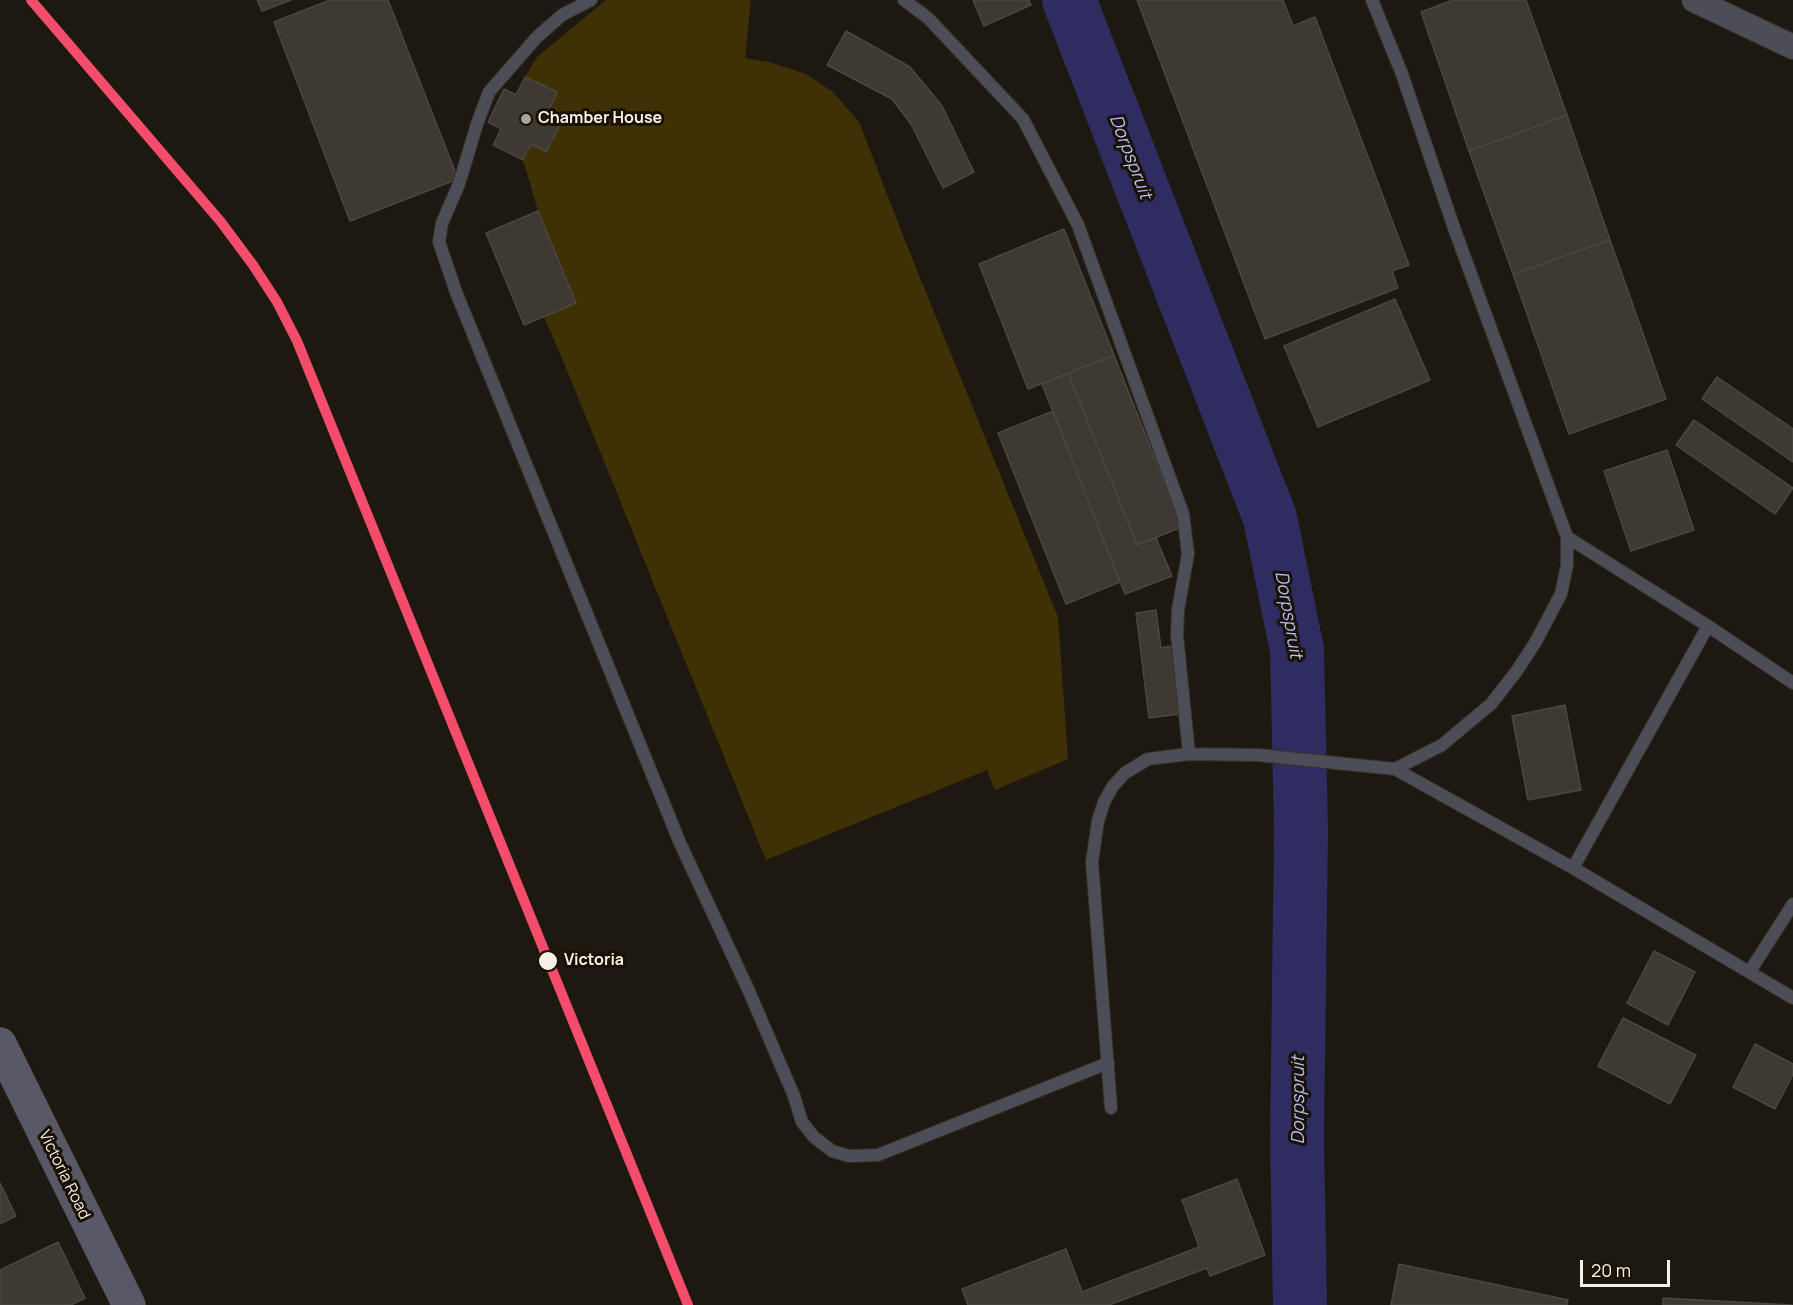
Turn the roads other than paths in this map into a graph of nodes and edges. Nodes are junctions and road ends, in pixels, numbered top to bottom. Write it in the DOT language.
graph roads {
  1 [pos="591,0"];
  2 [pos="904,0"];
  3 [pos="1372,0"];
  4 [pos="1694,0"];
  5 [pos="1793,47"];
  6 [pos="1567,537"];
  7 [pos="1708,626"];
  8 [pos="1793,683"];
  9 [pos="1188,754"];
  10 [pos="1395,768"];
  11 [pos="1573,868"];
  12 [pos="1793,904"];
  13 [pos="1750,971"];
  14 [pos="1793,998"];
  15 [pos="0,1044"];
  16 [pos="1108,1063"];
  17 [pos="1112,1108"];
  18 [pos="124,1301"];
  1 -- 16 [label="lane"];
  2 -- 9 [label="lane"];
  3 -- 6 [label="lane"];
  4 -- 5 [label="street"];
  6 -- 7 [label="lane"];
  6 -- 10 [label="lane"];
  7 -- 8 [label="lane"];
  7 -- 11 [label="lane"];
  9 -- 10 [label="lane"];
  9 -- 16 [label="lane"];
  10 -- 11 [label="lane"];
  11 -- 13 [label="lane"];
  12 -- 13 [label="lane"];
  13 -- 14 [label="lane"];
  15 -- 18 [label="main road, Victoria Road"];
  16 -- 17 [label="lane"];
}
